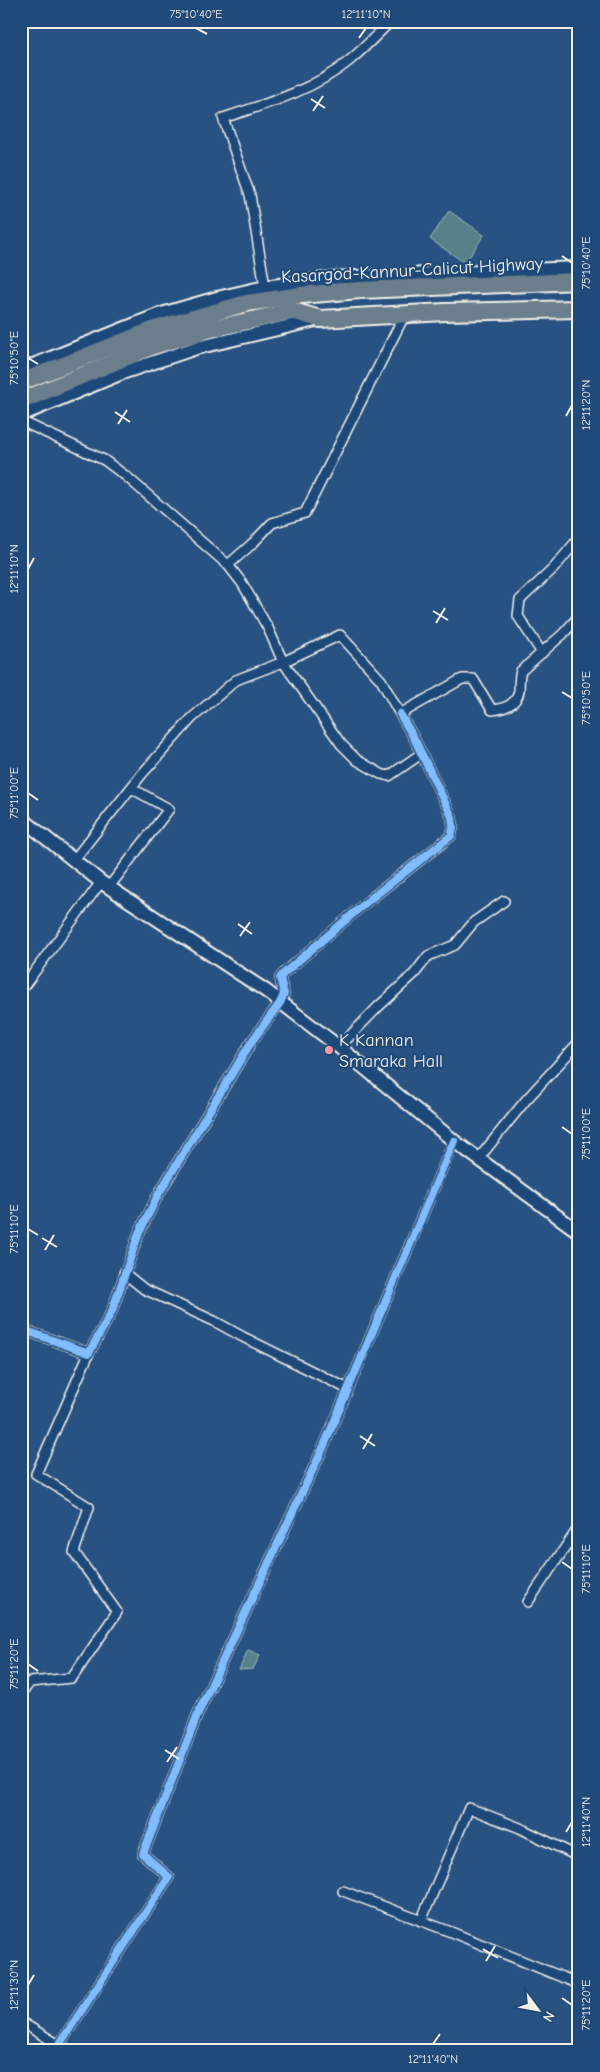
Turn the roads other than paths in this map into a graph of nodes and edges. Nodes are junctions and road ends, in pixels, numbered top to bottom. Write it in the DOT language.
graph roads {
  1 [pos="391,21"];
  2 [pos="579,268"];
  3 [pos="579,281"];
  4 [pos="265,287"];
  5 [pos="579,309"];
  6 [pos="405,314"];
  7 [pos="320,320"];
  8 [pos="21,370"];
  9 [pos="21,382"];
  10 [pos="21,401"];
  11 [pos="21,415"];
  12 [pos="21,421"];
  13 [pos="579,538"];
  14 [pos="228,564"];
  15 [pos="579,616"];
  16 [pos="542,653"];
  17 [pos="283,662"];
  18 [pos="400,714"];
  19 [pos="421,754"];
  20 [pos="131,788"];
  21 [pos="21,818"];
  22 [pos="73,861"];
  23 [pos="105,884"];
  24 [pos="504,901"];
  25 [pos="21,990"];
  26 [pos="280,1003"];
  27 [pos="579,1042"];
  28 [pos="339,1047"];
  29 [pos="454,1141"];
  30 [pos="479,1158"];
  31 [pos="579,1232"];
  32 [pos="124,1273"];
  33 [pos="21,1329"];
  34 [pos="89,1353"];
  35 [pos="348,1389"];
  36 [pos="579,1527"];
  37 [pos="528,1602"];
  38 [pos="21,1694"];
  39 [pos="579,1857"];
  40 [pos="342,1891"];
  41 [pos="421,1921"];
  42 [pos="579,1984"];
  43 [pos="21,2022"];
  44 [pos="59,2045"];
  45 [pos="69,2051"];
  1 -- 4 [label="street"];
  2 -- 4 [label="street"];
  3 -- 9 [label="highway, Kasargod-Kannur-Calicut Highway"];
  4 -- 8 [label="street"];
  5 -- 6 [label="highway, Kasargod-Kannur-Calicut Highway"];
  6 -- 7 [label="highway, Kasargod-Kannur-Calicut Highway"];
  6 -- 14 [label="street"];
  7 -- 10 [label="highway, Kasargod-Kannur-Calicut Highway"];
  7 -- 11 [label="street"];
  12 -- 14 [label="street"];
  13 -- 16 [label="street"];
  14 -- 17 [label="street"];
  15 -- 16 [label="street"];
  16 -- 18 [label="street"];
  17 -- 18 [label="street"];
  17 -- 19 [label="street"];
  17 -- 20 [label="street"];
  18 -- 19 [label="street"];
  19 -- 26 [label="street"];
  20 -- 22 [label="street"];
  20 -- 23 [label="street"];
  21 -- 22 [label="street"];
  22 -- 23 [label="street"];
  23 -- 25 [label="street"];
  23 -- 26 [label="street"];
  24 -- 28 [label="street"];
  26 -- 28 [label="street"];
  26 -- 32 [label="street"];
  27 -- 30 [label="street"];
  28 -- 29 [label="street"];
  29 -- 30 [label="street"];
  29 -- 35 [label="street"];
  30 -- 31 [label="street"];
  32 -- 34 [label="street"];
  32 -- 35 [label="street"];
  33 -- 34 [label="street"];
  34 -- 38 [label="street"];
  35 -- 44 [label="street"];
  36 -- 37 [label="street"];
  39 -- 41 [label="street"];
  40 -- 41 [label="street"];
  41 -- 42 [label="street"];
  43 -- 44 [label="street"];
  44 -- 45 [label="street"];
}
